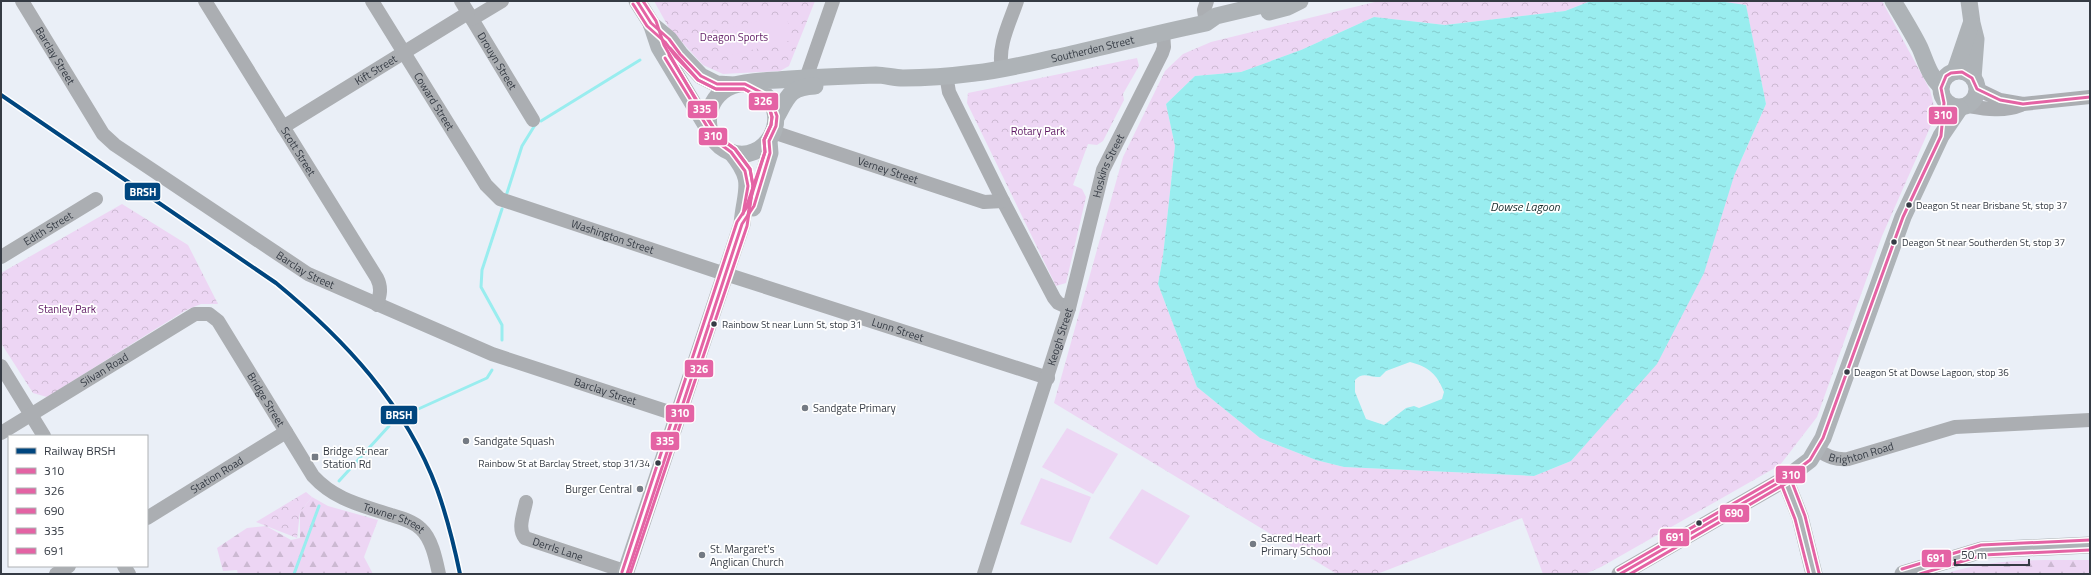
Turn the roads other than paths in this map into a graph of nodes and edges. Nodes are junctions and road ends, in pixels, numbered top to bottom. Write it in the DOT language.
graph roads {
  1 [pos="22,1"];
  2 [pos="206,1"];
  3 [pos="372,1"];
  4 [pos="502,1"];
  5 [pos="637,1"];
  6 [pos="833,1"];
  7 [pos="1017,1"];
  8 [pos="1207,1"];
  9 [pos="1279,1"];
  10 [pos="1300,1"];
  11 [pos="1893,1"];
  12 [pos="1969,1"];
  13 [pos="467,11"];
  14 [pos="1206,23"];
  15 [pos="1972,23"];
  16 [pos="651,24"];
  17 [pos="1163,32"];
  18 [pos="1920,48"];
  19 [pos="404,52"];
  20 [pos="1002,69"];
  21 [pos="1954,72"];
  22 [pos="946,75"];
  23 [pos="805,82"];
  24 [pos="1975,84"];
  25 [pos="739,85"];
  26 [pos="1942,94"];
  27 [pos="2090,97"];
  28 [pos="2023,104"];
  29 [pos="1964,107"];
  30 [pos="533,120"];
  31 [pos="284,127"];
  32 [pos="709,130"];
  33 [pos="773,130"];
  34 [pos="1940,136"];
  35 [pos="731,152"];
  36 [pos="96,199"];
  37 [pos="500,199"];
  38 [pos="1003,201"];
  39 [pos="742,224"];
  40 [pos="1,257"];
  41 [pos="725,274"];
  42 [pos="377,305"];
  43 [pos="1069,308"];
  44 [pos="208,314"];
  45 [pos="1,366"];
  46 [pos="1048,378"];
  47 [pos="31,414"];
  48 [pos="678,415"];
  49 [pos="2090,420"];
  50 [pos="286,432"];
  51 [pos="1,433"];
  52 [pos="43,435"];
  53 [pos="1818,450"];
  54 [pos="1785,479"];
  55 [pos="322,486"];
  56 [pos="526,502"];
  57 [pos="148,517"];
  58 [pos="2090,545"];
  59 [pos="67,567"];
  60 [pos="626,573"];
  61 [pos="56,574"];
  62 [pos="439,574"];
  63 [pos="984,574"];
  64 [pos="1620,574"];
  65 [pos="1814,574"];
  66 [pos="1903,574"];
  1 -- 42 [label="street, Barclay Street"];
  2 -- 31 [label="street, Scott Street"];
  3 -- 19 [label="street, Coward Street"];
  4 -- 13 [label="street, Kift Street"];
  5 -- 16 [label="main road"];
  6 -- 23 [label="street"];
  7 -- 20 [label="street"];
  8 -- 14 [label="street"];
  9 -- 14 [label="main road, Southerden Street"];
  10 -- 14 [label="main road"];
  11 -- 18 [label="main road"];
  12 -- 15 [label="main road"];
  13 -- 19 [label="street, Kift Street"];
  13 -- 30 [label="street, Drouyn Street"];
  14 -- 17 [label="main road, Southerden Street"];
  15 -- 21 [label="main road"];
  15 -- 24 [label="main road"];
  16 -- 25 [label="main road"];
  16 -- 32 [label="main road"];
  17 -- 20 [label="main road, Southerden Street"];
  17 -- 43 [label="street, Hoskins Street"];
  18 -- 21 [label="main road"];
  18 -- 26 [label="main road"];
  19 -- 31 [label="street, Kift Street"];
  19 -- 37 [label="street, Coward Street"];
  20 -- 22 [label="main road, Southerden Street"];
  21 -- 24 [label="main road"];
  21 -- 26 [label="main road"];
  22 -- 23 [label="main road, Southerden Street"];
  22 -- 38 [label="street, Keogh Street"];
  23 -- 25 [label="main road, Southerden Street"];
  23 -- 33 [label="main road"];
  24 -- 28 [label="street"];
  24 -- 29 [label="main road"];
  25 -- 32 [label="main road"];
  25 -- 33 [label="main road"];
  26 -- 29 [label="main road"];
  26 -- 34 [label="main road"];
  27 -- 28 [label="street"];
  28 -- 29 [label="street"];
  29 -- 34 [label="main road"];
  31 -- 42 [label="street, Scott Street"];
  32 -- 35 [label="main road"];
  33 -- 35 [label="main road"];
  33 -- 38 [label="street, Verney Street"];
  33 -- 39 [label="main road"];
  34 -- 53 [label="main road"];
  35 -- 39 [label="main road"];
  36 -- 40 [label="street, Edith Street"];
  37 -- 41 [label="street, Washington Street"];
  38 -- 43 [label="street, Keogh Street"];
  39 -- 41 [label="main road"];
  41 -- 46 [label="street, Lunn Street"];
  41 -- 48 [label="main road"];
  42 -- 48 [label="street, Barclay Street"];
  43 -- 46 [label="street, Keogh Street"];
  44 -- 47 [label="street, Silvan Road"];
  44 -- 50 [label="street, Bridge Street"];
  45 -- 47 [label="street"];
  46 -- 63 [label="street, Keogh Street"];
  47 -- 51 [label="street, Silvan Road"];
  47 -- 52 [label="street"];
  48 -- 60 [label="main road"];
  49 -- 53 [label="street, Brighton Road"];
  50 -- 55 [label="street, Bridge Street"];
  50 -- 57 [label="street, Station Road"];
  53 -- 54 [label="main road, Brighton Road"];
  54 -- 64 [label="main road, Brighton Road"];
  54 -- 65 [label="main road"];
  55 -- 62 [label="street, Towner Street"];
  56 -- 60 [label="street, Derrls Lane"];
  58 -- 66 [label="main road"];
  59 -- 61 [label="street"];
}
